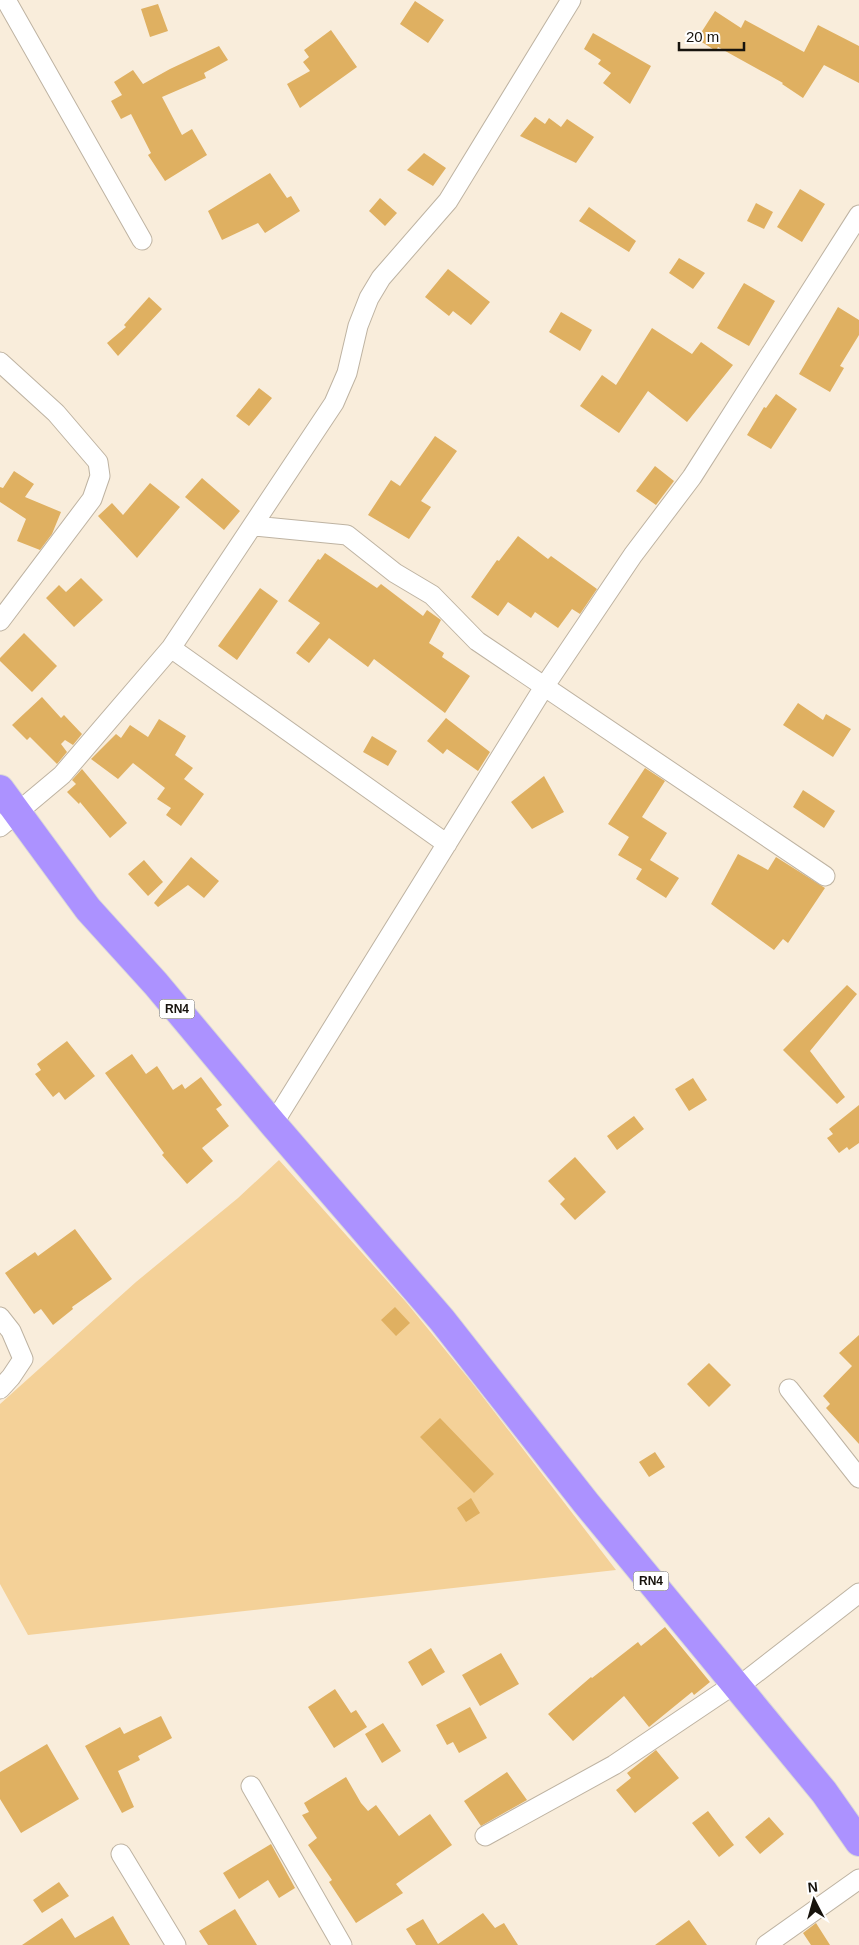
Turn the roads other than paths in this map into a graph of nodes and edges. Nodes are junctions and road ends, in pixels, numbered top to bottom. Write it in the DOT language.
graph roads {
  1 [pos="6,0"];
  2 [pos="566,2"];
  3 [pos="859,215"];
  4 [pos="142,240"];
  5 [pos="0,362"];
  6 [pos="254,526"];
  7 [pos="0,621"];
  8 [pos="171,648"];
  9 [pos="544,687"];
  10 [pos="0,789"];
  11 [pos="9,820"];
  12 [pos="447,844"];
  13 [pos="825,876"];
  14 [pos="273,1124"];
  15 [pos="0,1317"];
  16 [pos="0,1389"];
  17 [pos="789,1389"];
  18 [pos="859,1478"];
  19 [pos="859,1594"];
  20 [pos="737,1685"];
  21 [pos="251,1786"];
  22 [pos="485,1836"];
  23 [pos="859,1842"];
  24 [pos="121,1854"];
  25 [pos="859,1879"];
  26 [pos="176,1945"];
  27 [pos="342,1945"];
  28 [pos="766,1945"];
  1 -- 4 [label="street"];
  2 -- 6 [label="street"];
  3 -- 9 [label="street"];
  5 -- 7 [label="street"];
  6 -- 8 [label="street"];
  6 -- 9 [label="street"];
  8 -- 11 [label="street"];
  8 -- 12 [label="street"];
  9 -- 12 [label="street"];
  9 -- 13 [label="street"];
  10 -- 11 [label="highway, RN4"];
  11 -- 14 [label="highway, RN4"];
  12 -- 14 [label="street"];
  14 -- 20 [label="highway, RN4"];
  15 -- 16 [label="street"];
  17 -- 18 [label="street"];
  19 -- 20 [label="street"];
  20 -- 22 [label="street"];
  20 -- 23 [label="highway, RN4"];
  21 -- 27 [label="street"];
  24 -- 26 [label="street"];
  25 -- 28 [label="street"];
}
